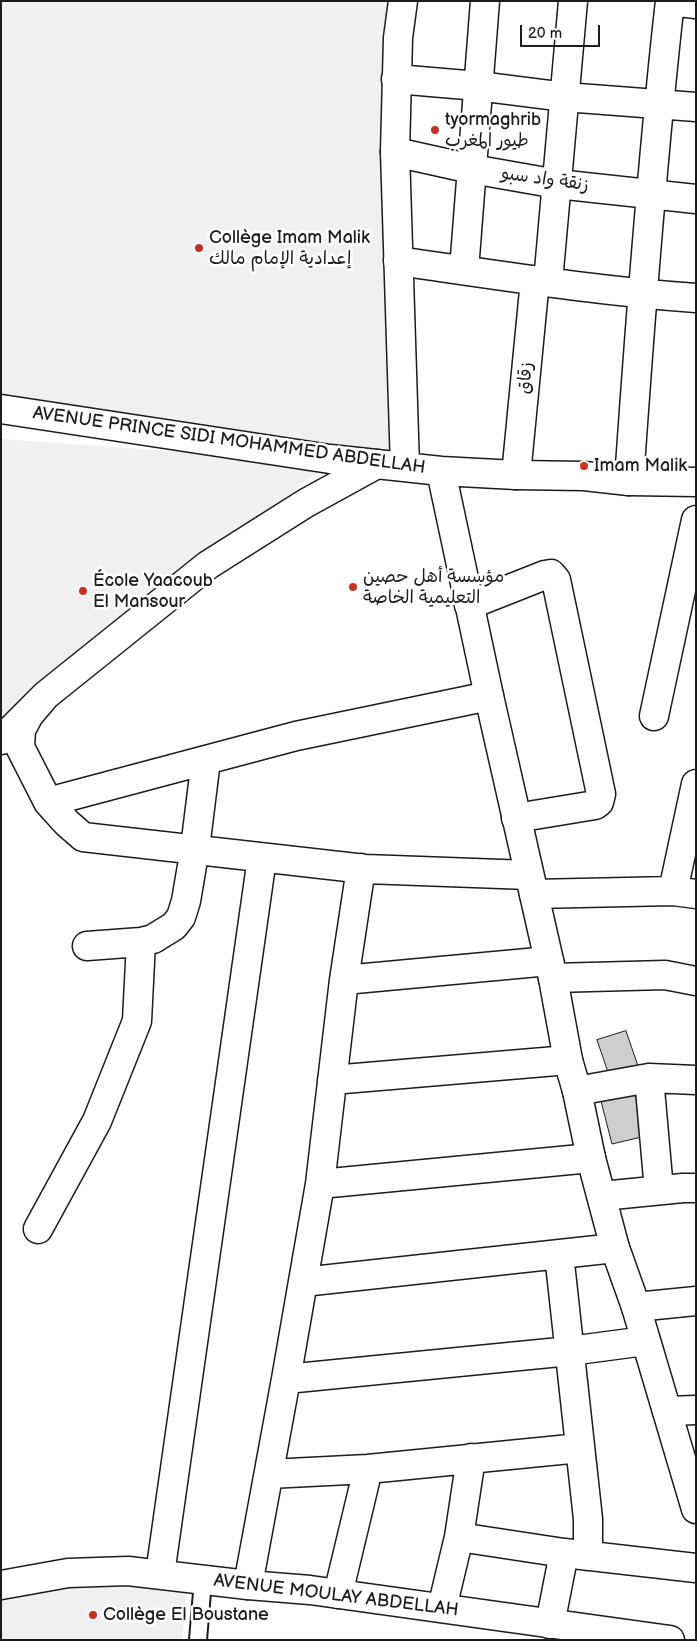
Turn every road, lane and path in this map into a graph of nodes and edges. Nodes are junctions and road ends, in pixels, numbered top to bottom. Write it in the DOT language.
graph roads {
  1 [pos="403,1"];
  2 [pos="485,1"];
  3 [pos="573,1"];
  4 [pos="670,1"];
  5 [pos="696,4"];
  6 [pos="396,79"];
  7 [pos="478,86"];
  8 [pos="565,97"];
  9 [pos="658,103"];
  10 [pos="696,107"];
  11 [pos="395,152"];
  12 [pos="472,169"];
  13 [pos="557,184"];
  14 [pos="650,193"];
  15 [pos="696,198"];
  16 [pos="398,261"];
  17 [pos="464,270"];
  18 [pos="542,281"];
  19 [pos="642,294"];
  20 [pos="696,298"];
  21 [pos="1,409"];
  22 [pos="377,464"];
  23 [pos="406,467"];
  24 [pos="441,471"];
  25 [pos="516,475"];
  26 [pos="629,481"];
  27 [pos="696,482"];
  28 [pos="696,520"];
  29 [pos="470,605"];
  30 [pos="46,695"];
  31 [pos="489,696"];
  32 [pos="654,716"];
  33 [pos="1,740"];
  34 [pos="206,760"];
  35 [pos="696,784"];
  36 [pos="48,802"];
  37 [pos="516,818"];
  38 [pos="196,848"];
  39 [pos="262,858"];
  40 [pos="362,868"];
  41 [pos="531,884"];
  42 [pos="684,893"];
  43 [pos="141,942"];
  44 [pos="87,946"];
  45 [pos="551,970"];
  46 [pos="344,980"];
  47 [pos="696,981"];
  48 [pos="568,1060"];
  49 [pos="649,1078"];
  50 [pos="332,1080"];
  51 [pos="696,1080"];
  52 [pos="577,1091"];
  53 [pos="591,1158"];
  54 [pos="320,1184"];
  55 [pos="696,1188"];
  56 [pos="659,1190"];
  57 [pos="602,1196"];
  58 [pos="38,1229"];
  59 [pos="615,1248"];
  60 [pos="559,1254"];
  61 [pos="303,1282"];
  62 [pos="696,1301"];
  63 [pos="636,1307"];
  64 [pos="645,1341"];
  65 [pos="570,1351"];
  66 [pos="286,1379"];
  67 [pos="696,1410"];
  68 [pos="667,1411"];
  69 [pos="580,1448"];
  70 [pos="471,1458"];
  71 [pos="368,1469"];
  72 [pos="269,1474"];
  73 [pos="694,1500"];
  74 [pos="459,1537"];
  75 [pos="576,1554"];
  76 [pos="696,1568"];
  77 [pos="160,1574"];
  78 [pos="203,1580"];
  79 [pos="1,1585"];
  80 [pos="248,1585"];
  81 [pos="338,1594"];
  82 [pos="442,1608"];
  83 [pos="550,1624"];
  84 [pos="198,1640"];
  85 [pos="670,1640"];
  1 -- 6 [label="street"];
  2 -- 7 [label="street"];
  3 -- 8 [label="street, زقاق"];
  4 -- 5 [label="street"];
  4 -- 9 [label="street"];
  6 -- 7 [label="street"];
  6 -- 11 [label="street"];
  7 -- 8 [label="street"];
  7 -- 12 [label="street"];
  8 -- 9 [label="street"];
  8 -- 13 [label="street, زقاق"];
  9 -- 10 [label="street"];
  9 -- 14 [label="street"];
  11 -- 12 [label="street, زنقة واد سبو"];
  11 -- 16 [label="street"];
  12 -- 13 [label="street, زنقة واد سبو"];
  12 -- 17 [label="street"];
  13 -- 14 [label="street, زنقة واد سبو"];
  13 -- 18 [label="street, زقاق"];
  14 -- 15 [label="street, زنقة واد سبو"];
  14 -- 19 [label="street"];
  16 -- 17 [label="street"];
  16 -- 23 [label="street"];
  17 -- 18 [label="street"];
  18 -- 19 [label="street"];
  18 -- 25 [label="street, زقاق"];
  19 -- 20 [label="street"];
  19 -- 26 [label="street"];
  21 -- 22 [label="street, AVENUE PRINCE SIDI MOHAMMED ABDELLAH"];
  22 -- 23 [label="street, AVENUE PRINCE SIDI MOHAMMED ABDELLAH"];
  22 -- 30 [label="street"];
  23 -- 24 [label="street, AVENUE PRINCE SIDI MOHAMMED ABDELLAH"];
  24 -- 25 [label="street, AVENUE PRINCE SIDI MOHAMMED ABDELLAH"];
  24 -- 29 [label="street"];
  25 -- 26 [label="street, AVENUE PRINCE SIDI MOHAMMED ABDELLAH"];
  26 -- 27 [label="street, AVENUE PRINCE SIDI MOHAMMED ABDELLAH"];
  28 -- 32 [label="street"];
  29 -- 31 [label="street"];
  29 -- 37 [label="street"];
  30 -- 33 [label="street"];
  30 -- 36 [label="street"];
  31 -- 34 [label="street"];
  31 -- 37 [label="street"];
  34 -- 36 [label="street"];
  34 -- 38 [label="street"];
  35 -- 42 [label="street"];
  36 -- 38 [label="street"];
  37 -- 41 [label="street"];
  38 -- 39 [label="street"];
  38 -- 43 [label="street"];
  39 -- 40 [label="street"];
  39 -- 77 [label="street"];
  40 -- 41 [label="street"];
  40 -- 46 [label="street"];
  41 -- 42 [label="street"];
  41 -- 45 [label="street"];
  43 -- 44 [label="street"];
  43 -- 58 [label="street"];
  45 -- 46 [label="street"];
  45 -- 47 [label="street"];
  45 -- 48 [label="street"];
  46 -- 50 [label="street"];
  48 -- 50 [label="street"];
  48 -- 52 [label="street"];
  49 -- 51 [label="street"];
  49 -- 52 [label="street"];
  49 -- 56 [label="street"];
  50 -- 54 [label="street"];
  52 -- 53 [label="street"];
  53 -- 54 [label="street"];
  53 -- 57 [label="street"];
  54 -- 61 [label="street"];
  55 -- 56 [label="street"];
  56 -- 57 [label="street"];
  57 -- 59 [label="street"];
  59 -- 60 [label="street"];
  59 -- 63 [label="street"];
  60 -- 61 [label="street"];
  60 -- 65 [label="street"];
  61 -- 66 [label="street"];
  62 -- 63 [label="street"];
  63 -- 64 [label="street"];
  64 -- 65 [label="street"];
  64 -- 68 [label="street"];
  65 -- 66 [label="street"];
  65 -- 69 [label="street"];
  66 -- 72 [label="street"];
  67 -- 68 [label="street"];
  68 -- 73 [label="street"];
  69 -- 70 [label="street"];
  69 -- 75 [label="street"];
  70 -- 71 [label="street"];
  70 -- 74 [label="street"];
  71 -- 72 [label="street"];
  71 -- 81 [label="street"];
  72 -- 80 [label="street"];
  74 -- 75 [label="street"];
  74 -- 82 [label="street"];
  75 -- 76 [label="street"];
  75 -- 83 [label="street"];
  77 -- 78 [label="street, AVENUE MOULAY ABDELLAH"];
  77 -- 79 [label="street, AVENUE MOULAY ABDELLAH"];
  78 -- 80 [label="street, AVENUE MOULAY ABDELLAH"];
  78 -- 84 [label="lane"];
  80 -- 81 [label="street, AVENUE MOULAY ABDELLAH"];
  81 -- 82 [label="street, AVENUE MOULAY ABDELLAH"];
  82 -- 83 [label="street, AVENUE MOULAY ABDELLAH"];
  83 -- 85 [label="street, AVENUE MOULAY ABDELLAH"];
}
